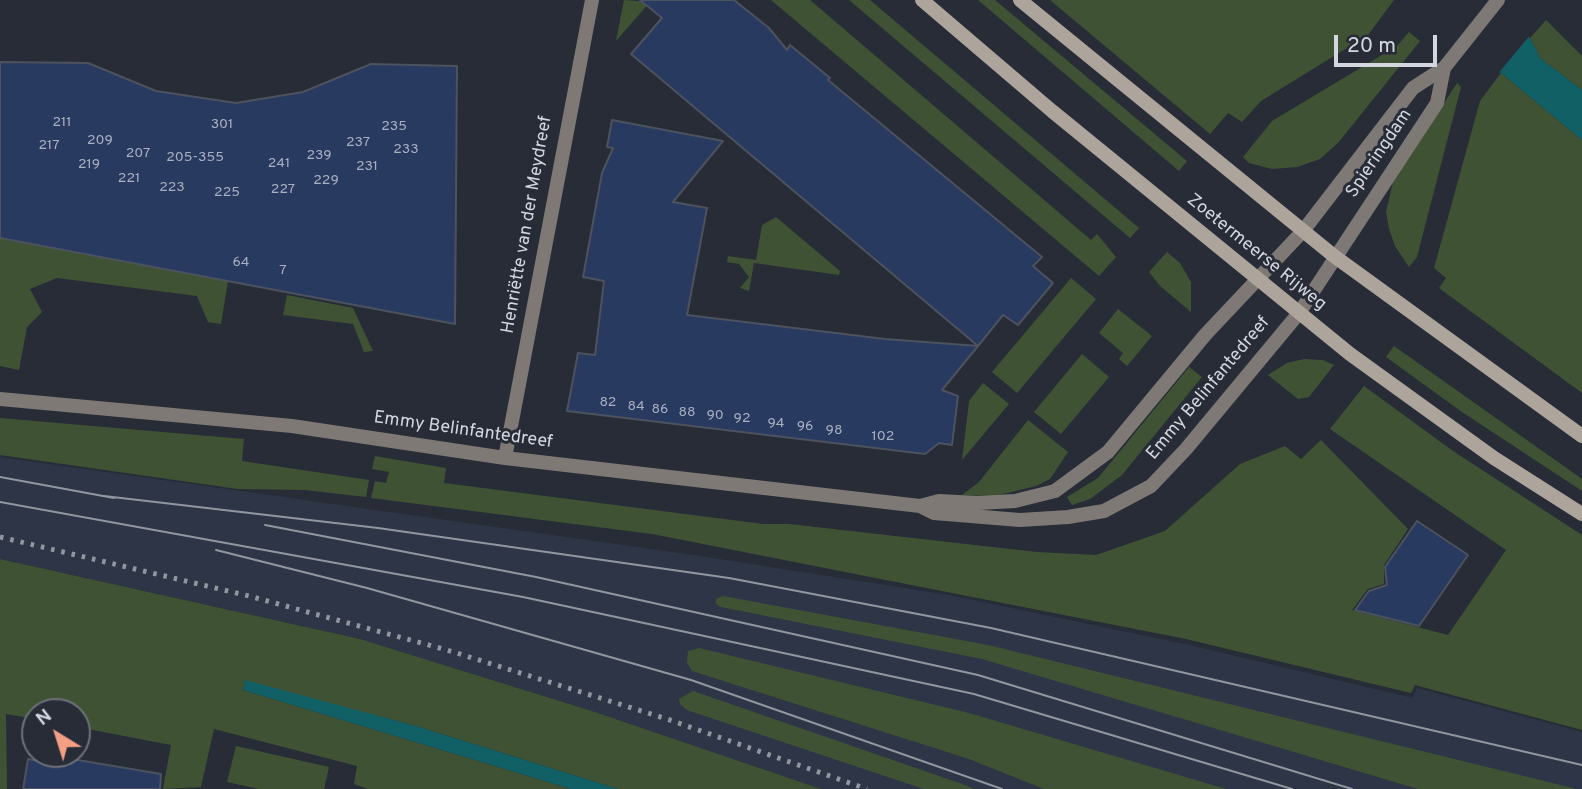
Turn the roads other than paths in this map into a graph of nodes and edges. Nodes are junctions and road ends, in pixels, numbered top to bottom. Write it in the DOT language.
graph roads {
  1 [pos="592,0"];
  2 [pos="922,0"];
  3 [pos="1020,0"];
  4 [pos="1498,0"];
  5 [pos="1444,68"];
  6 [pos="1303,231"];
  7 [pos="1334,256"];
  8 [pos="1257,280"];
  9 [pos="1299,313"];
  10 [pos="0,399"];
  11 [pos="1582,436"];
  12 [pos="505,458"];
  13 [pos="920,506"];
  14 [pos="1582,514"];
  1 -- 12 [label="street, Henriëtte van der Meydreef"];
  2 -- 8 [label="main road, Zoetermeerse Rijweg"];
  3 -- 6 [label="main road"];
  4 -- 5 [label="street, Spieringdam"];
  5 -- 6 [label="street, Spieringdam"];
  5 -- 7 [label="street, Spieringdam"];
  6 -- 7 [label="main road"];
  6 -- 8 [label="street, Emmy Belinfantedreef"];
  7 -- 9 [label="street, Emmy Belinfantedreef"];
  7 -- 11 [label="main road"];
  8 -- 9 [label="main road, Zoetermeerse Rijweg"];
  8 -- 13 [label="street, Emmy Belinfantedreef"];
  9 -- 13 [label="street, Emmy Belinfantedreef"];
  9 -- 14 [label="main road, Zoetermeerse Rijweg"];
  10 -- 12 [label="street, Emmy Belinfantedreef"];
  12 -- 13 [label="street, Emmy Belinfantedreef"];
}
